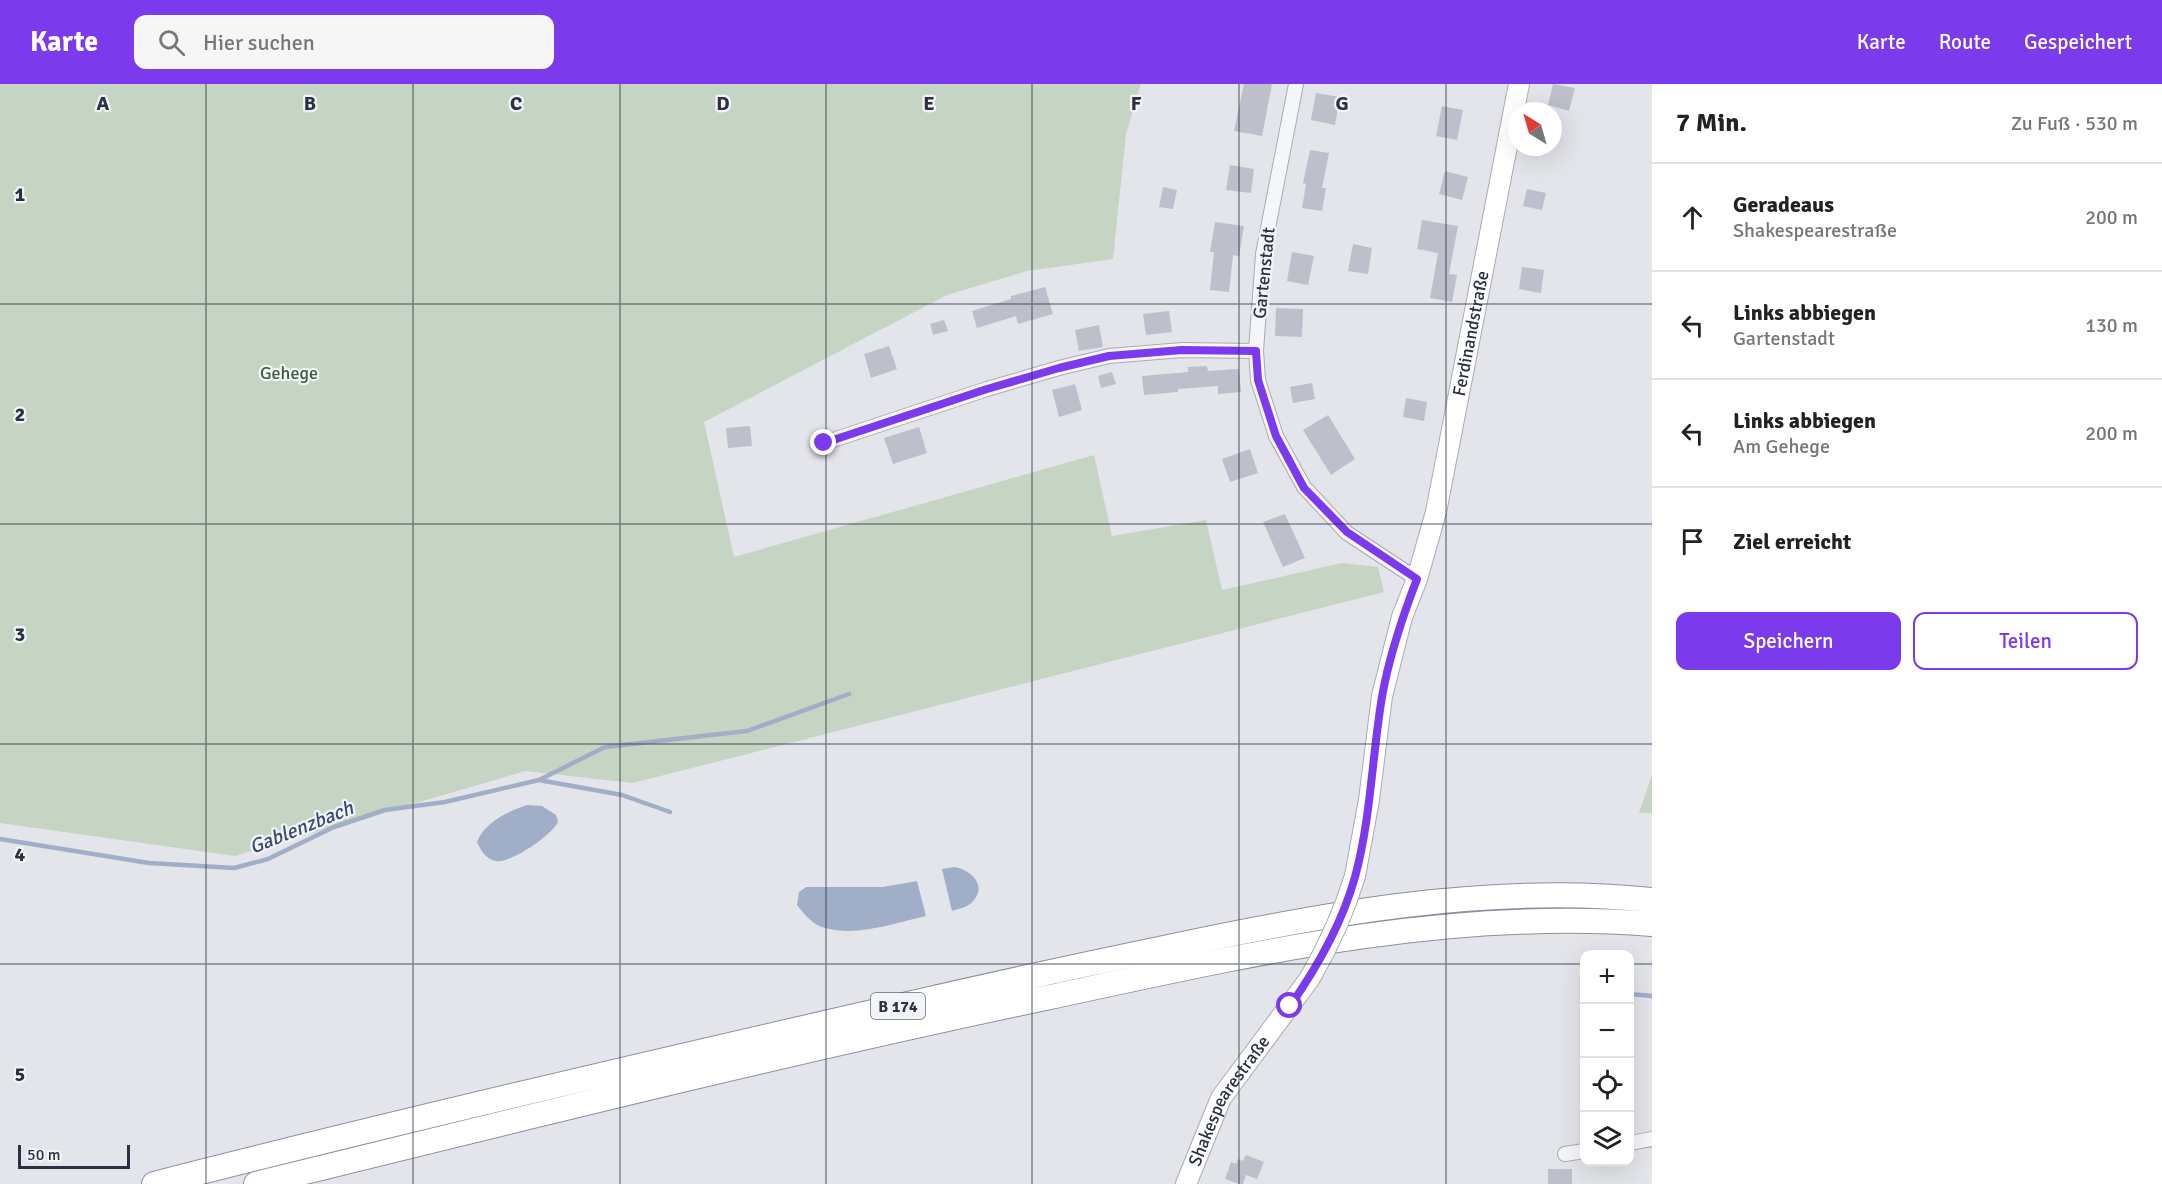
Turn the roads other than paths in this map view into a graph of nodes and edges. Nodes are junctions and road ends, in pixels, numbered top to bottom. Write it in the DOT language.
graph roads {
  1 [pos="1296,84"];
  2 [pos="1519,84"];
  3 [pos="1256,351"];
  4 [pos="824,443"];
  5 [pos="1417,579"];
  6 [pos="1652,900"];
  7 [pos="1652,924"];
  8 [pos="1652,1139"];
  9 [pos="1634,1142"];
  10 [pos="1580,1152"];
  11 [pos="1565,1154"];
  12 [pos="154,1184"];
  13 [pos="256,1184"];
  14 [pos="1186,1184"];
  1 -- 3 [label="street, Gartenstadt"];
  2 -- 5 [label="street, Ferdinandstraße"];
  3 -- 4 [label="street"];
  3 -- 5 [label="street, Gartenstadt"];
  5 -- 14 [label="street, Shakespearestraße, bridge"];
  6 -- 12 [label="highway, B 174"];
  7 -- 13 [label="highway, B 174"];
  8 -- 9 [label="street"];
  10 -- 11 [label="street"];
}
